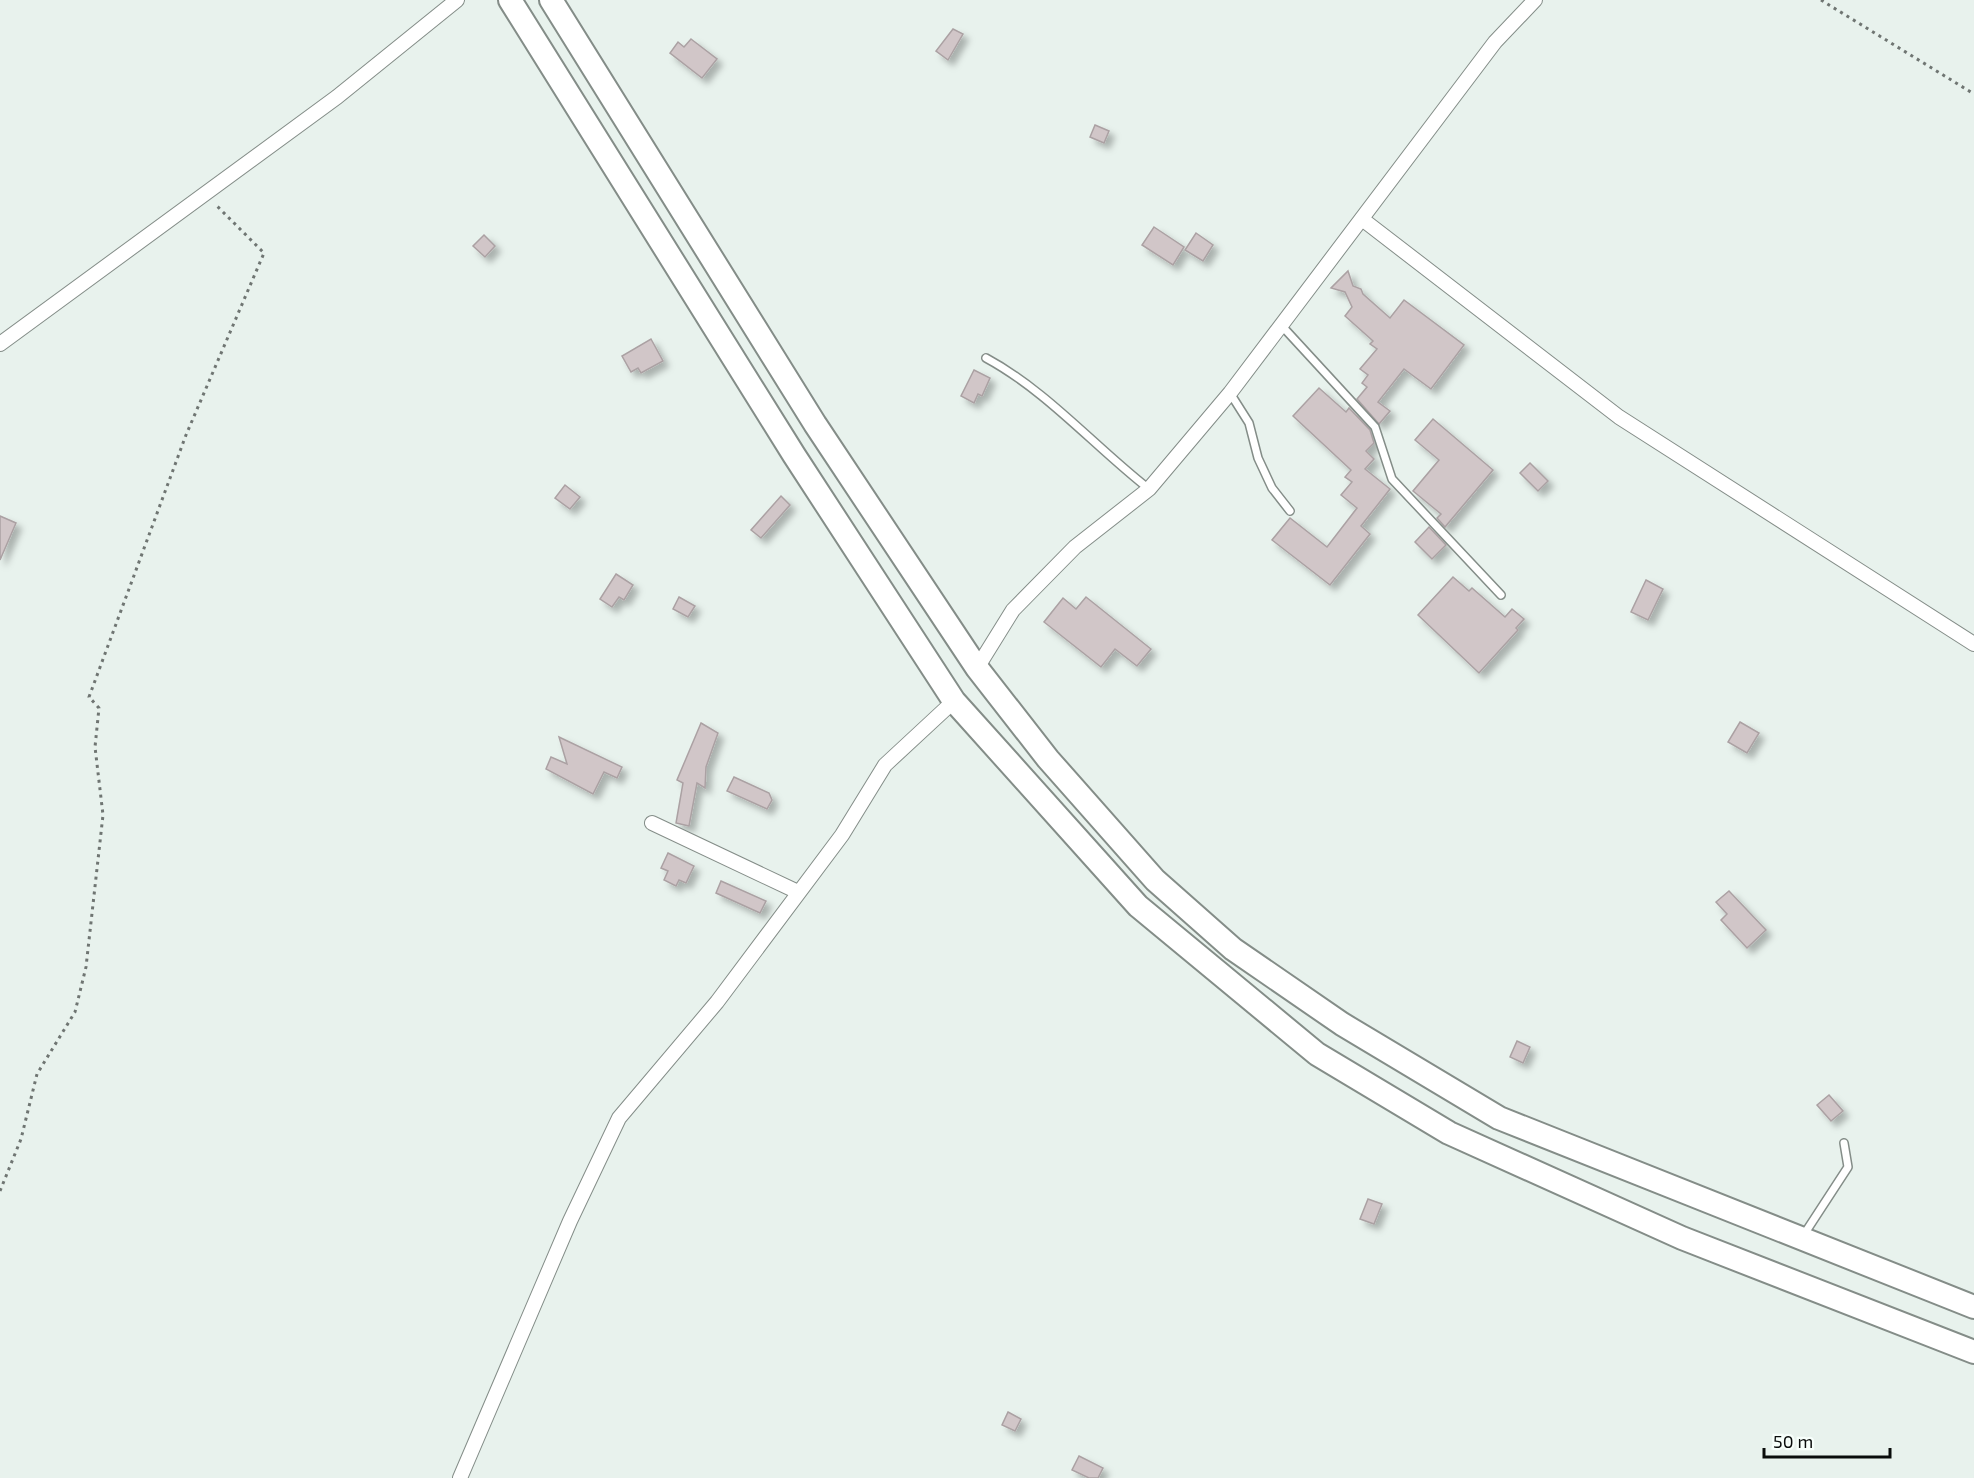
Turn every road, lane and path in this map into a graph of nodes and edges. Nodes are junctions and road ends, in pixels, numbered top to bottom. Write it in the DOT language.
graph roads {
  1 [pos="457,0"];
  2 [pos="510,0"];
  3 [pos="550,0"];
  4 [pos="1535,0"];
  5 [pos="1821,0"];
  6 [pos="1974,94"];
  7 [pos="205,194"];
  8 [pos="1362,219"];
  9 [pos="1282,326"];
  10 [pos="0,344"];
  11 [pos="986,357"];
  12 [pos="1230,393"];
  13 [pos="1149,489"];
  14 [pos="1290,512"];
  15 [pos="1502,595"];
  16 [pos="1974,644"];
  17 [pos="977,668"];
  18 [pos="954,701"];
  19 [pos="652,823"];
  20 [pos="798,892"];
  21 [pos="1844,1143"];
  22 [pos="0,1191"];
  23 [pos="1802,1238"];
  24 [pos="1974,1308"];
  25 [pos="1974,1352"];
  26 [pos="460,1478"];
  1 -- 7 [label="street"];
  2 -- 18 [label="main road"];
  3 -- 17 [label="main road"];
  4 -- 8 [label="street"];
  5 -- 6 [label="path"];
  7 -- 10 [label="street"];
  7 -- 22 [label="path"];
  8 -- 9 [label="street"];
  8 -- 16 [label="street"];
  9 -- 12 [label="street"];
  9 -- 15 [label="lane"];
  11 -- 13 [label="lane"];
  12 -- 13 [label="street"];
  12 -- 14 [label="lane"];
  13 -- 17 [label="street"];
  17 -- 23 [label="main road"];
  18 -- 20 [label="street"];
  18 -- 25 [label="main road"];
  19 -- 20 [label="street"];
  20 -- 26 [label="street"];
  21 -- 23 [label="lane"];
  23 -- 24 [label="main road"];
}
